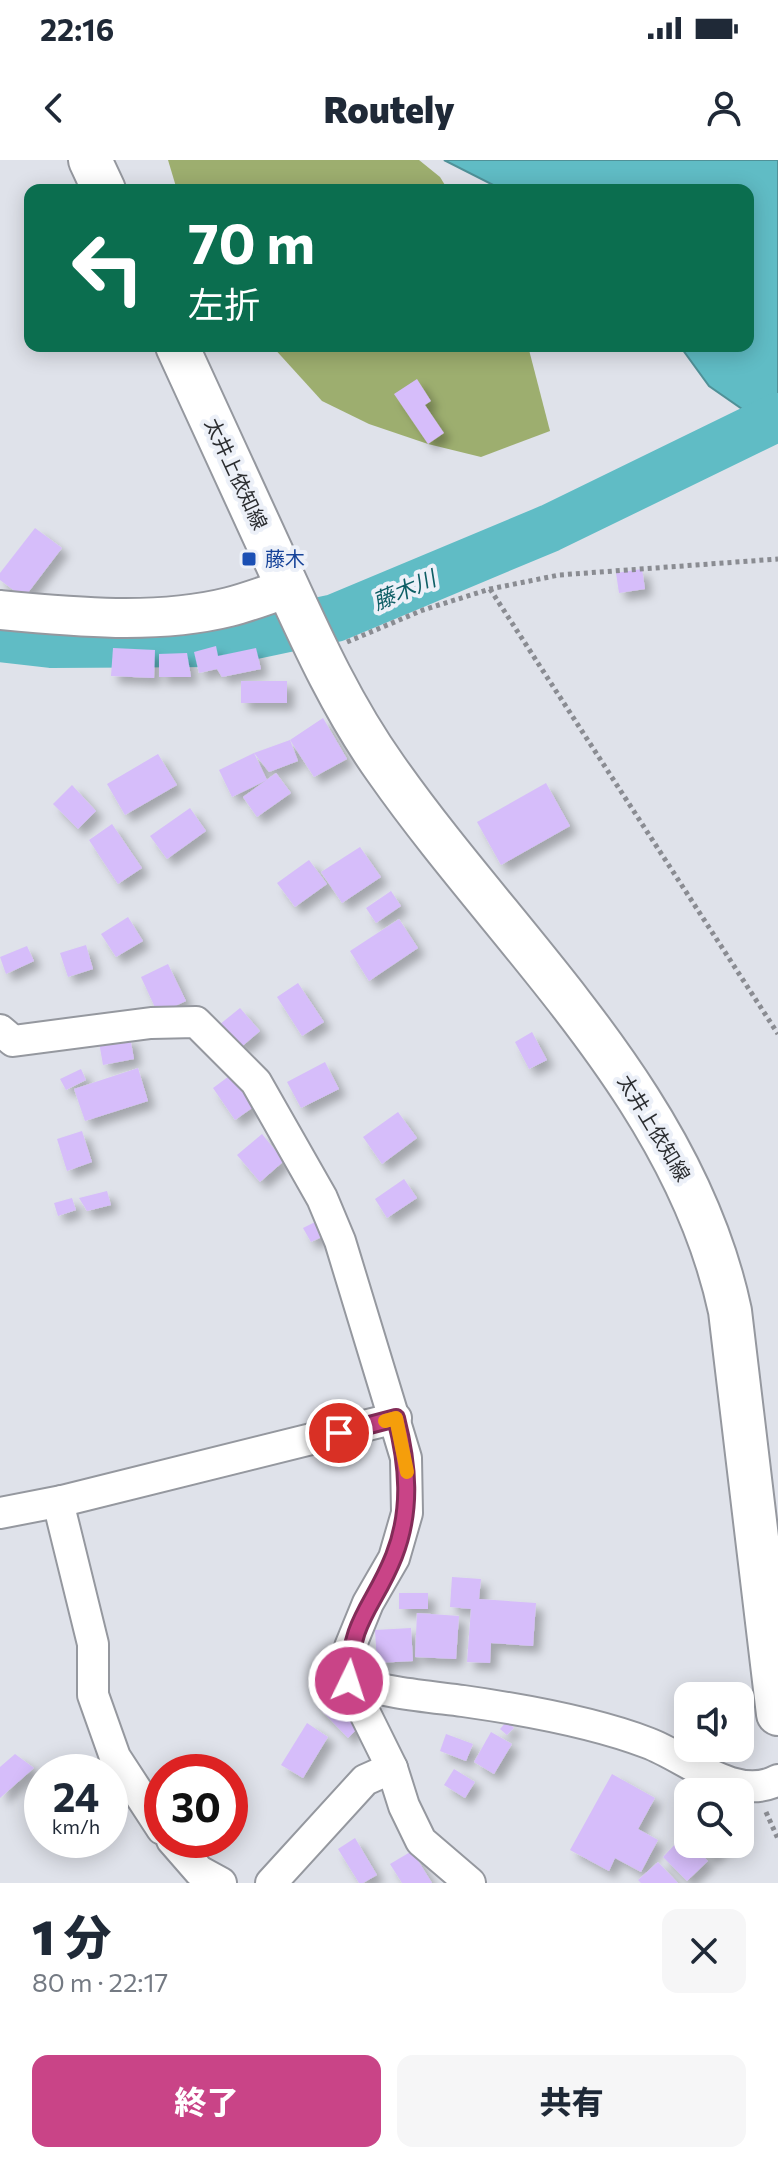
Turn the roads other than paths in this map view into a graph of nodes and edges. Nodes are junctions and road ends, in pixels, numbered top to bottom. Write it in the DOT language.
graph roads {
  1 [pos="90,160"];
  2 [pos="101,184"];
  3 [pos="180,352"];
  4 [pos="0,610"];
  5 [pos="303,619"];
  6 [pos="0,1030"];
  7 [pos="396,1418"];
  8 [pos="62,1501"];
  9 [pos="0,1513"];
  10 [pos="349,1681"];
  11 [pos="778,1714"];
  12 [pos="392,1768"];
  13 [pos="768,1791"];
  14 [pos="144,1801"];
  15 [pos="188,1858"];
  16 [pos="221,1883"];
  17 [pos="271,1883"];
  18 [pos="470,1883"];
  1 -- 2 [label="main road"];
  3 -- 5 [label="main road, 太井上依知線"];
  4 -- 5 [label="street"];
  5 -- 11 [label="main road, 太井上依知線"];
  6 -- 7 [label="street"];
  7 -- 8 [label="street"];
  7 -- 10 [label="street"];
  8 -- 9 [label="street"];
  8 -- 14 [label="street"];
  10 -- 12 [label="street"];
  10 -- 13 [label="street"];
  12 -- 17 [label="street"];
  12 -- 18 [label="street"];
  15 -- 16 [label="street"];
}
